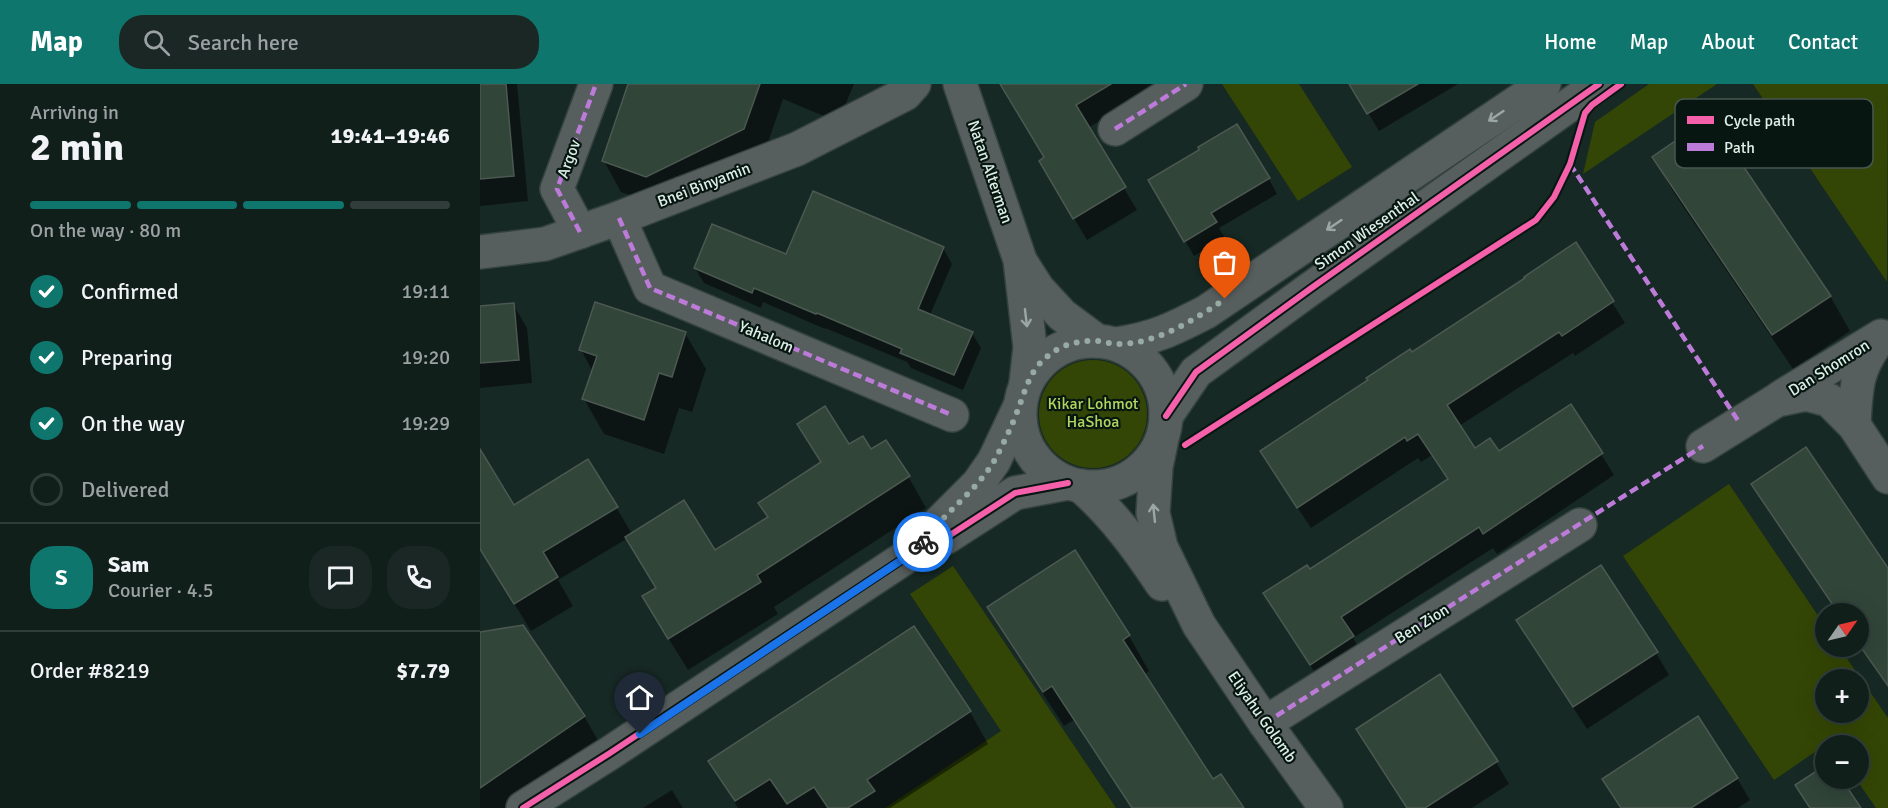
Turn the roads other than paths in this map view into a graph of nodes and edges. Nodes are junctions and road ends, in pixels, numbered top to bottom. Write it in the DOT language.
graph roads {
  1 [pos="596,84"];
  2 [pos="914,84"];
  3 [pos="960,84"];
  4 [pos="1186,84"];
  5 [pos="1545,84"];
  6 [pos="1599,84"];
  7 [pos="1115,129"];
  8 [pos="619,218"];
  9 [pos="580,232"];
  10 [pos="480,252"];
  11 [pos="1020,260"];
  12 [pos="1884,334"];
  13 [pos="1106,342"];
  14 [pos="1023,394"];
  15 [pos="1777,400"];
  16 [pos="952,415"];
  17 [pos="1854,425"];
  18 [pos="1164,428"];
  19 [pos="1703,446"];
  20 [pos="1888,477"];
  21 [pos="1075,484"];
  22 [pos="1580,525"];
  23 [pos="918,549"];
  24 [pos="1200,625"];
  25 [pos="1265,723"];
  26 [pos="523,808"];
  27 [pos="1326,808"];
  1 -- 9 [label="street, Argov"];
  2 -- 8 [label="street, Bnei Binyamin"];
  3 -- 11 [label="street, Natan Alterman"];
  4 -- 7 [label="street"];
  5 -- 13 [label="street, Simon Wiesenthal, one-way"];
  6 -- 18 [label="street, Simon Wiesenthal"];
  8 -- 9 [label="street, Bnei Binyamin"];
  8 -- 16 [label="street, Yahalom"];
  9 -- 10 [label="street, Bnei Binyamin"];
  11 -- 13 [label="street, Natan Alterman"];
  11 -- 14 [label="street, Natan Alterman, one-way"];
  12 -- 15 [label="street, Dan Shomron"];
  12 -- 17 [label="street, Dan Shomron"];
  13 -- 14 [label="street"];
  13 -- 18 [label="street"];
  14 -- 21 [label="street"];
  14 -- 23 [label="street"];
  15 -- 17 [label="street"];
  15 -- 19 [label="street, Dan Shomron"];
  17 -- 20 [label="street"];
  18 -- 21 [label="street"];
  24 -- 18 [label="street, Eliyahu Golomb, one-way"];
  21 -- 23 [label="street"];
  21 -- 24 [label="street, Eliyahu Golomb"];
  22 -- 25 [label="street, Ben Zion"];
  23 -- 26 [label="street"];
  24 -- 25 [label="street, Eliyahu Golomb"];
  25 -- 27 [label="street, Eliyahu Golomb"];
}
